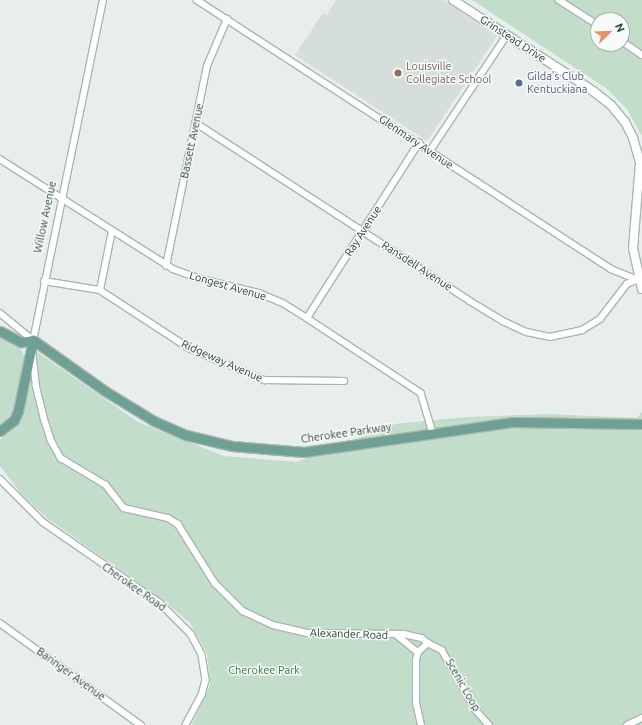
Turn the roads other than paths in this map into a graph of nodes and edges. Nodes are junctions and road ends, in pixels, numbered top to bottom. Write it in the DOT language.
graph roads {
  1 [pos="103,0"];
  2 [pos="196,0"];
  3 [pos="453,0"];
  4 [pos="559,0"];
  5 [pos="227,19"];
  6 [pos="590,20"];
  7 [pos="507,35"];
  8 [pos="630,47"];
  9 [pos="642,55"];
  10 [pos="196,123"];
  11 [pos="419,143"];
  12 [pos="430,151"];
  13 [pos="0,159"];
  14 [pos="61,199"];
  15 [pos="112,231"];
  16 [pos="363,231"];
  17 [pos="166,266"];
  18 [pos="638,279"];
  19 [pos="44,281"];
  20 [pos="642,289"];
  21 [pos="100,290"];
  22 [pos="0,314"];
  23 [pos="307,318"];
  24 [pos="0,331"];
  25 [pos="32,340"];
  26 [pos="344,381"];
  27 [pos="642,424"];
  28 [pos="0,432"];
  29 [pos="432,433"];
  30 [pos="0,479"];
  31 [pos="0,623"];
  32 [pos="398,636"];
  33 [pos="428,643"];
  34 [pos="418,652"];
  35 [pos="642,718"];
  36 [pos="141,725"];
  37 [pos="186,725"];
  38 [pos="421,725"];
  39 [pos="489,725"];
  40 [pos="627,725"];
  1 -- 14 [label="street, Willow Avenue"];
  2 -- 5 [label="street, Glenmary Avenue"];
  3 -- 7 [label="main road, Grinstead Drive"];
  4 -- 6 [label="street"];
  5 -- 10 [label="street, Bassett Avenue"];
  5 -- 11 [label="street, Glenmary Avenue"];
  7 -- 12 [label="street"];
  7 -- 18 [label="main road, Grinstead Drive"];
  8 -- 9 [label="street"];
  10 -- 16 [label="street, Ransdell Avenue"];
  10 -- 17 [label="street, Bassett Avenue"];
  11 -- 12 [label="street, Glenmary Avenue"];
  11 -- 16 [label="street, Ray Avenue"];
  12 -- 18 [label="street, Glenmary Avenue"];
  13 -- 14 [label="street, Longest Avenue"];
  14 -- 15 [label="street, Longest Avenue"];
  14 -- 19 [label="street, Willow Avenue"];
  15 -- 17 [label="street, Longest Avenue"];
  15 -- 21 [label="street"];
  16 -- 18 [label="street, Ransdell Avenue"];
  16 -- 23 [label="street, Ray Avenue"];
  17 -- 23 [label="street, Longest Avenue"];
  18 -- 20 [label="main road, Grinstead Drive"];
  19 -- 21 [label="street, Ridgeway Avenue"];
  19 -- 25 [label="street, Willow Avenue"];
  21 -- 26 [label="street, Ridgeway Avenue"];
  22 -- 25 [label="street, Cherokee Parkway"];
  23 -- 29 [label="street, Longest Avenue"];
  24 -- 25 [label="main road, Cherokee Parkway"];
  25 -- 28 [label="main road, Willow Avenue"];
  25 -- 29 [label="main road, Cherokee Parkway"];
  25 -- 32 [label="street, Alexander Road"];
  27 -- 29 [label="main road, Cherokee Parkway"];
  30 -- 37 [label="street, Cherokee Road"];
  31 -- 36 [label="street, Baringer Avenue"];
  32 -- 33 [label="street, Alexander Road"];
  32 -- 34 [label="street, Alexander Road"];
  33 -- 34 [label="street"];
  33 -- 39 [label="street, Scenic Loop"];
  34 -- 38 [label="street"];
  35 -- 40 [label="street"];
}
